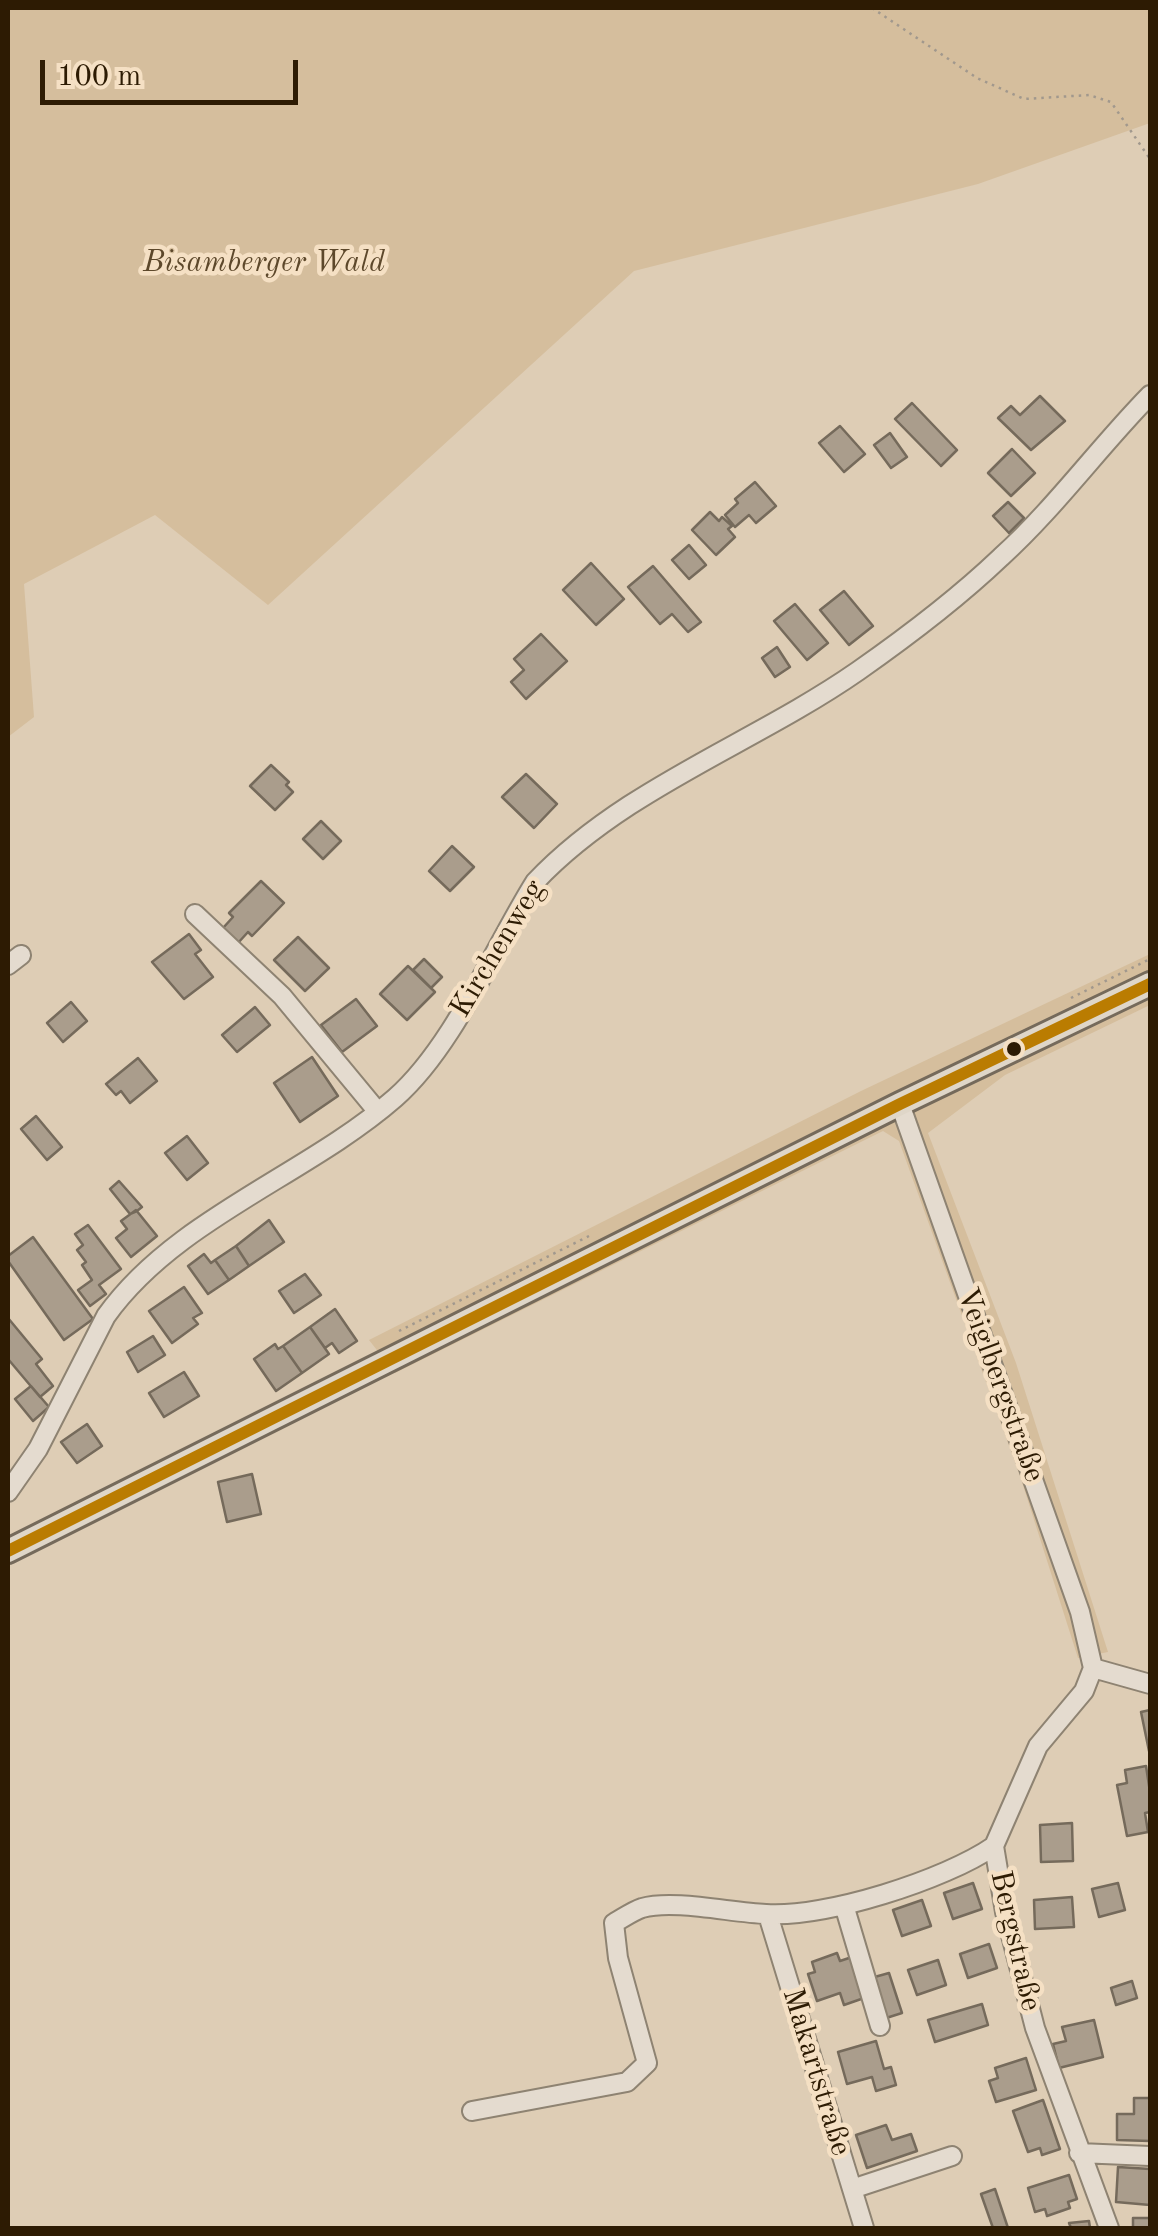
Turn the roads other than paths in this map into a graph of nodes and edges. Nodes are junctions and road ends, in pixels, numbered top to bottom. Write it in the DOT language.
graph roads {
  1 [pos="1150,395"];
  2 [pos="195,914"];
  3 [pos="1150,984"];
  4 [pos="900,1104"];
  5 [pos="378,1112"];
  6 [pos="8,1492"];
  7 [pos="8,1550"];
  8 [pos="1092,1668"];
  9 [pos="1150,1684"];
  10 [pos="994,1846"];
  11 [pos="844,1905"];
  12 [pos="768,1915"];
  13 [pos="880,2026"];
  14 [pos="472,2111"];
  15 [pos="1079,2153"];
  16 [pos="952,2156"];
  17 [pos="1150,2156"];
  18 [pos="852,2189"];
  19 [pos="864,2228"];
  20 [pos="1109,2228"];
  1 -- 5 [label="street, Kirchenweg"];
  2 -- 5 [label="street"];
  3 -- 4 [label="main road"];
  4 -- 7 [label="main road"];
  4 -- 8 [label="street, Veiglbergstraße"];
  5 -- 6 [label="street, Kirchenweg"];
  8 -- 9 [label="street"];
  8 -- 10 [label="street, Bergstraße"];
  10 -- 11 [label="street"];
  10 -- 15 [label="street, Bergstraße"];
  11 -- 12 [label="street"];
  11 -- 13 [label="street"];
  12 -- 14 [label="street"];
  12 -- 18 [label="street, Makartstraße"];
  15 -- 17 [label="street"];
  15 -- 20 [label="street, Bergstraße"];
  16 -- 18 [label="street"];
  18 -- 19 [label="street, Makartstraße"];
}
